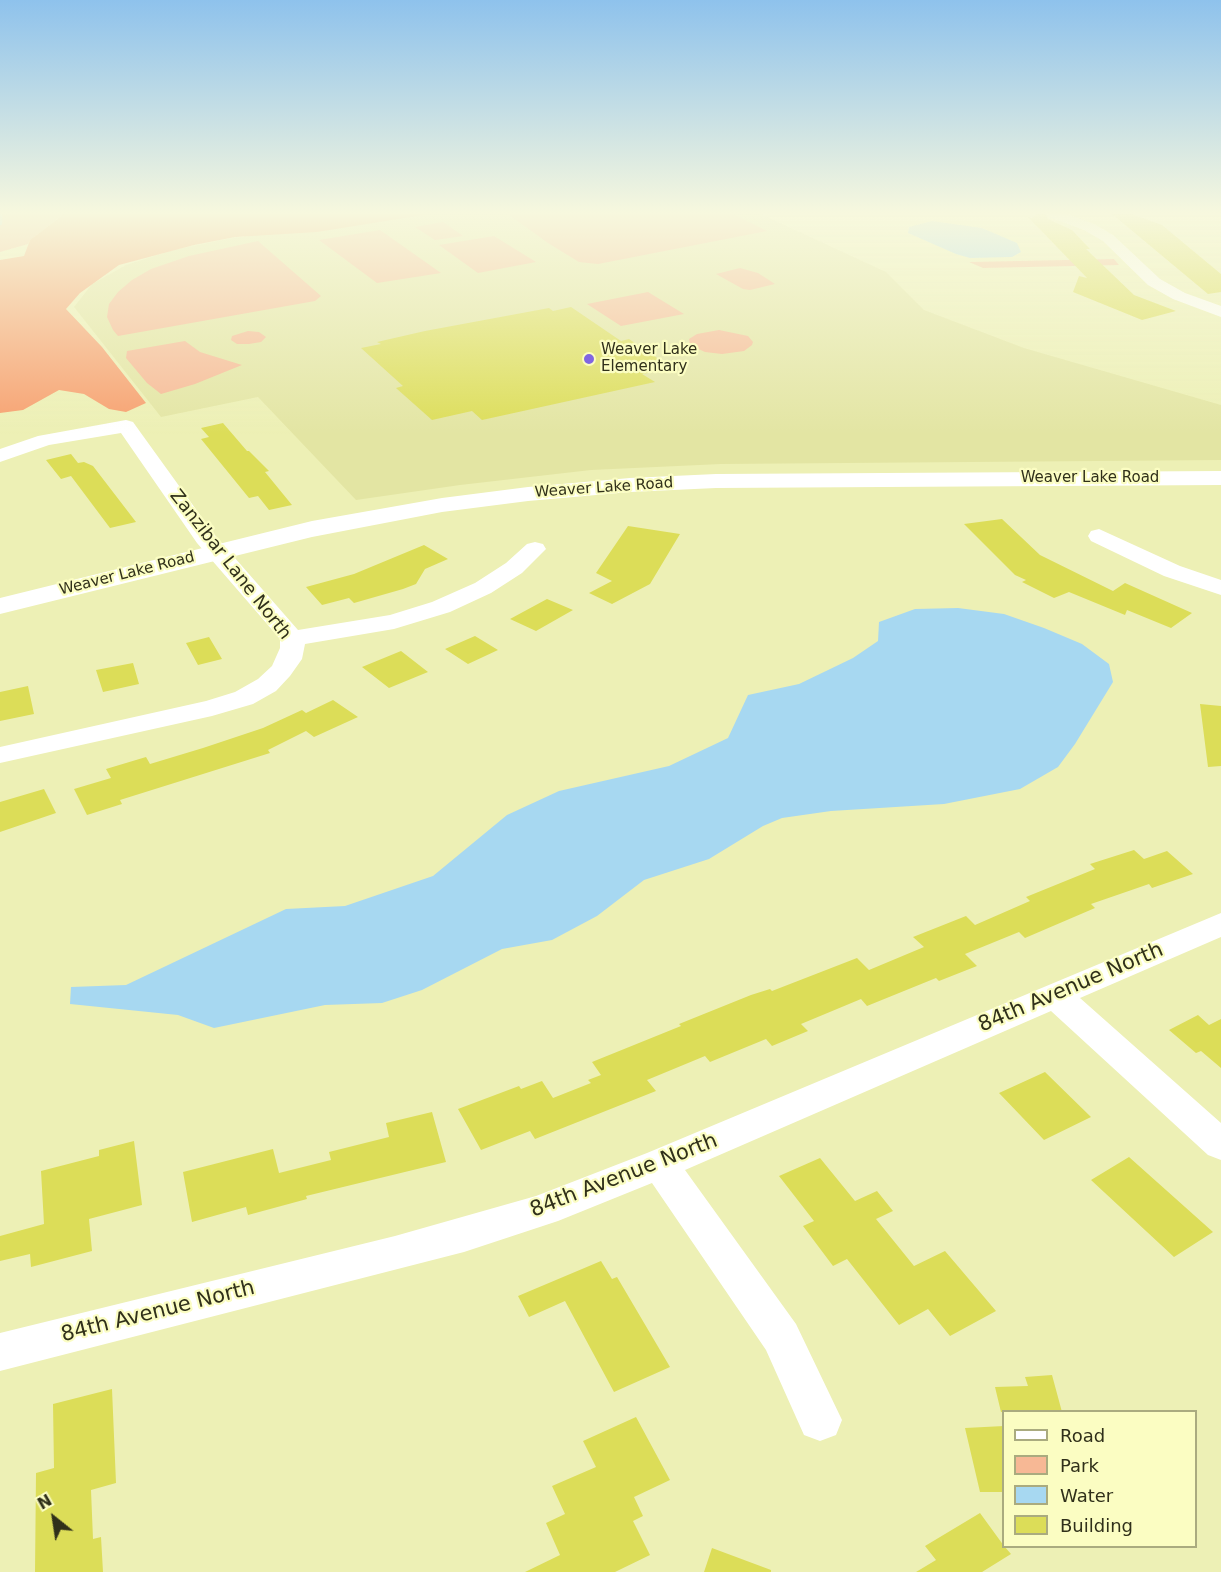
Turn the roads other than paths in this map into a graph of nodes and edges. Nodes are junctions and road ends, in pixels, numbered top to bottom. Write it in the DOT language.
graph roads {
  1 [pos="1164,287"];
  2 [pos="1221,312"];
  3 [pos="0,456"];
  4 [pos="1221,477"];
  5 [pos="1099,536"];
  6 [pos="535,549"];
  7 [pos="218,551"];
  8 [pos="1221,588"];
  9 [pos="0,606"];
  10 [pos="292,639"];
  11 [pos="0,755"];
  12 [pos="1221,924"];
  13 [pos="1055,995"];
  14 [pos="1221,1145"];
  15 [pos="660,1164"];
  16 [pos="0,1352"];
  17 [pos="820,1420"];
  1 -- 2 [label="street"];
  3 -- 7 [label="street, Zanzibar Lane North"];
  4 -- 7 [label="main road, Weaver Lake Road"];
  5 -- 8 [label="street"];
  6 -- 10 [label="street"];
  7 -- 9 [label="main road, Weaver Lake Road"];
  7 -- 10 [label="street, Zanzibar Lane North"];
  10 -- 11 [label="street, Zanzibar Lane North"];
  12 -- 13 [label="street, 84th Avenue North"];
  13 -- 14 [label="street"];
  13 -- 15 [label="street, 84th Avenue North"];
  15 -- 16 [label="street, 84th Avenue North"];
  15 -- 17 [label="street"];
}
